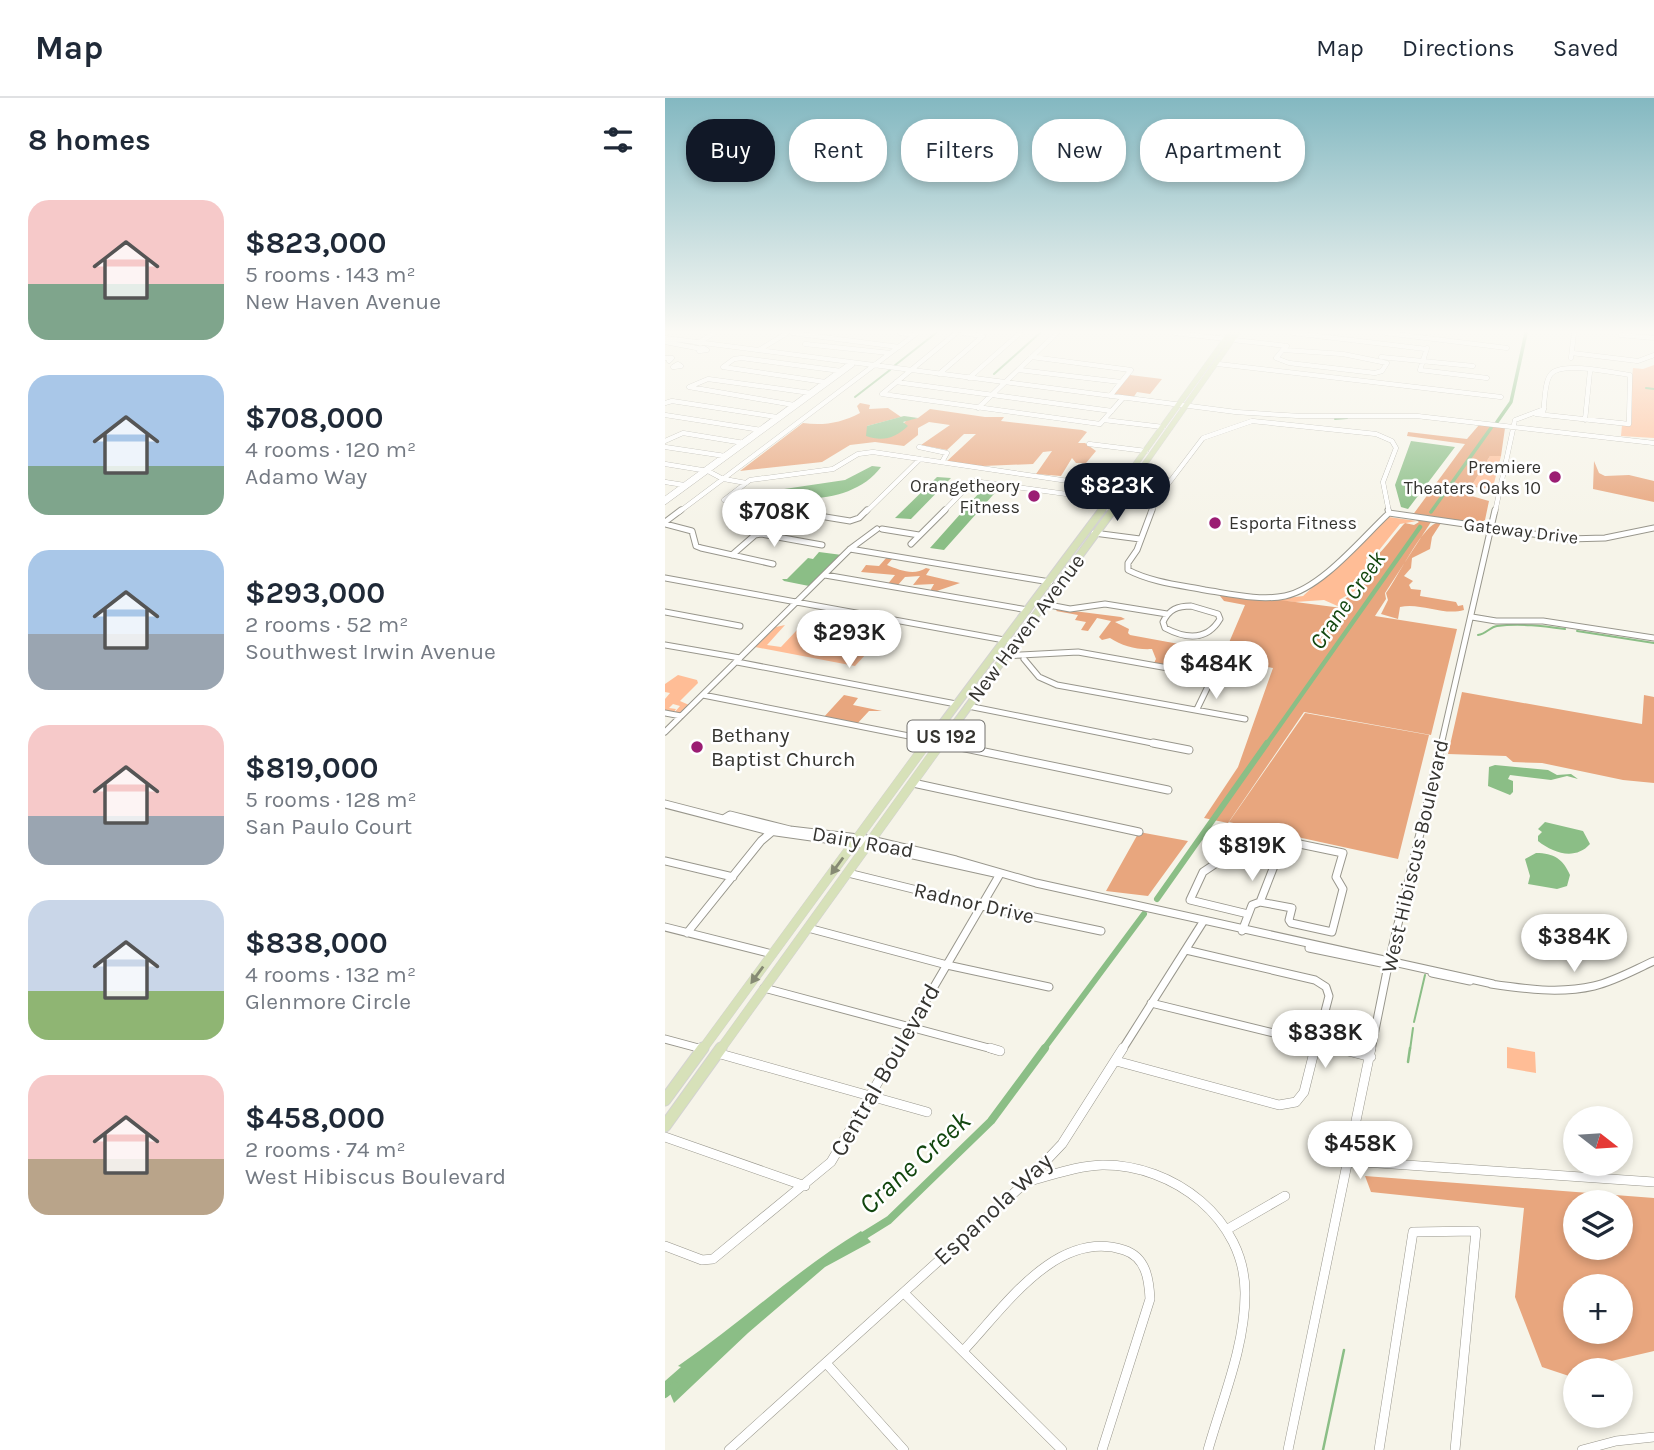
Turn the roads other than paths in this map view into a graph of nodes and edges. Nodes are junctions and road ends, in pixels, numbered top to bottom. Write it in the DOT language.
graph roads {
  1 [pos="743,396"];
  2 [pos="808,396"];
  3 [pos="833,396"];
  4 [pos="896,396"];
  5 [pos="991,396"];
  6 [pos="1000,396"];
  7 [pos="1110,396"];
  8 [pos="1186,396"];
  9 [pos="1194,396"];
  10 [pos="1493,396"];
  11 [pos="1547,396"];
  12 [pos="1587,396"];
  13 [pos="1630,396"];
  14 [pos="1501,397"];
  15 [pos="1123,398"];
  16 [pos="665,403"];
  17 [pos="796,405"];
  18 [pos="1179,405"];
  19 [pos="1188,406"];
  20 [pos="978,408"];
  21 [pos="1329,410"];
  22 [pos="1112,411"];
  23 [pos="1544,412"];
  24 [pos="665,415"];
  25 [pos="1346,415"];
  26 [pos="1307,416"];
  27 [pos="1326,416"];
  28 [pos="779,417"];
  29 [pos="1585,420"];
  30 [pos="1103,421"];
  31 [pos="1320,426"];
  32 [pos="1164,427"];
  33 [pos="1514,427"];
  34 [pos="762,430"];
  35 [pos="1169,432"];
  36 [pos="665,441"];
  37 [pos="744,443"];
  38 [pos="1654,443"];
  39 [pos="665,447"];
  40 [pos="919,447"];
  41 [pos="1146,450"];
  42 [pos="725,456"];
  43 [pos="1152,456"];
  44 [pos="920,459"];
  45 [pos="941,462"];
  46 [pos="665,464"];
  47 [pos="704,472"];
  48 [pos="723,479"];
  49 [pos="665,481"];
  50 [pos="746,483"];
  51 [pos="686,485"];
  52 [pos="1118,488"];
  53 [pos="1127,490"];
  54 [pos="665,500"];
  55 [pos="1109,500"];
  56 [pos="1389,513"];
  57 [pos="665,523"];
  58 [pos="1491,528"];
  59 [pos="1654,528"];
  60 [pos="1086,532"];
  61 [pos="1096,534"];
  62 [pos="919,535"];
  63 [pos="1140,540"];
  64 [pos="911,544"];
  65 [pos="822,545"];
  66 [pos="850,550"];
  67 [pos="732,555"];
  68 [pos="773,564"];
  69 [pos="825,575"];
  70 [pos="665,578"];
  71 [pos="1050,582"];
  72 [pos="1042,593"];
  73 [pos="799,602"];
  74 [pos="1044,604"];
  75 [pos="1028,610"];
  76 [pos="665,612"];
  77 [pos="1167,614"];
  78 [pos="1472,617"];
  79 [pos="1031,621"];
  80 [pos="740,626"];
  81 [pos="1654,638"];
  82 [pos="1005,639"];
  83 [pos="1015,642"];
  84 [pos="665,645"];
  85 [pos="1004,656"];
  86 [pos="1024,659"];
  87 [pos="738,660"];
  88 [pos="703,695"];
  89 [pos="962,695"];
  90 [pos="956,704"];
  91 [pos="968,706"];
  92 [pos="1198,709"];
  93 [pos="665,713"];
  94 [pos="681,716"];
  95 [pos="959,718"];
  96 [pos="1245,719"];
  97 [pos="937,730"];
  98 [pos="665,732"];
  99 [pos="929,740"];
  100 [pos="941,743"];
  101 [pos="1189,750"];
  102 [pos="900,780"];
  103 [pos="913,783"];
  104 [pos="1168,790"];
  105 [pos="903,796"];
  106 [pos="665,804"];
  107 [pos="725,818"];
  108 [pos="779,827"];
  109 [pos="772,832"];
  110 [pos="1139,832"];
  111 [pos="1273,839"];
  112 [pos="855,841"];
  113 [pos="870,843"];
  114 [pos="665,861"];
  115 [pos="848,873"];
  116 [pos="1000,874"];
  117 [pos="733,877"];
  118 [pos="1261,902"];
  119 [pos="808,905"];
  120 [pos="982,906"];
  121 [pos="1248,914"];
  122 [pos="1203,922"];
  123 [pos="665,927"];
  124 [pos="808,928"];
  125 [pos="1101,931"];
  126 [pos="1243,931"];
  127 [pos="687,933"];
  128 [pos="1186,950"];
  129 [pos="772,954"];
  130 [pos="1654,961"];
  131 [pos="1388,963"];
  132 [pos="947,964"];
  133 [pos="774,975"];
  134 [pos="764,988"];
  135 [pos="1049,988"];
  136 [pos="1151,1003"];
  137 [pos="909,1028"];
  138 [pos="717,1029"];
  139 [pos="665,1039"];
  140 [pos="1317,1045"];
  141 [pos="702,1049"];
  142 [pos="1000,1051"];
  143 [pos="717,1054"];
  144 [pos="1371,1057"];
  145 [pos="1116,1060"];
  146 [pos="704,1072"];
  147 [pos="869,1098"];
  148 [pos="665,1100"];
  149 [pos="927,1112"];
  150 [pos="665,1126"];
  151 [pos="665,1137"];
  152 [pos="1349,1161"];
  153 [pos="1026,1182"];
  154 [pos="1654,1182"];
  155 [pos="805,1186"];
  156 [pos="1285,1196"];
  157 [pos="1226,1230"];
  158 [pos="665,1246"];
  159 [pos="904,1293"];
  160 [pos="963,1352"];
  161 [pos="826,1363"];
  162 [pos="1654,1437"];
  163 [pos="743,1446"];
  164 [pos="1617,1446"];
  165 [pos="729,1450"];
  166 [pos="904,1450"];
  167 [pos="1062,1450"];
  168 [pos="1102,1450"];
  169 [pos="1209,1450"];
  170 [pos="1288,1450"];
  171 [pos="1379,1450"];
  172 [pos="1455,1450"];
  173 [pos="1582,1450"];
  1 -- 17 [label="street"];
  2 -- 17 [label="street"];
  3 -- 48 [label="street"];
  4 -- 20 [label="street"];
  5 -- 20 [label="street"];
  6 -- 22 [label="street"];
  7 -- 15 [label="street"];
  8 -- 18 [label="main road, New Haven Avenue / US 192"];
  9 -- 19 [label="main road, New Haven Avenue / US 192"];
  10 -- 14 [label="street"];
  11 -- 23 [label="street"];
  12 -- 29 [label="street"];
  13 -- 29 [label="street"];
  15 -- 18 [label="street"];
  15 -- 22 [label="street"];
  16 -- 28 [label="street"];
  17 -- 28 [label="street"];
  18 -- 19 [label="street"];
  18 -- 32 [label="main road, New Haven Avenue / US 192"];
  19 -- 26 [label="street"];
  19 -- 35 [label="main road, New Haven Avenue / US 192"];
  20 -- 30 [label="street"];
  21 -- 25 [label="street"];
  22 -- 30 [label="street"];
  23 -- 29 [label="street"];
  23 -- 33 [label="street"];
  24 -- 34 [label="street"];
  25 -- 27 [label="street"];
  25 -- 33 [label="street"];
  26 -- 27 [label="street"];
  26 -- 31 [label="street"];
  27 -- 31 [label="street"];
  28 -- 34 [label="street"];
  30 -- 32 [label="street"];
  31 -- 56 [label="street"];
  31 -- 63 [label="street"];
  32 -- 35 [label="main road"];
  32 -- 41 [label="main road, New Haven Avenue / US 192"];
  33 -- 38 [label="street"];
  33 -- 58 [label="street, West Hibiscus Boulevard"];
  34 -- 37 [label="street"];
  35 -- 43 [label="main road, New Haven Avenue / US 192"];
  36 -- 37 [label="street"];
  37 -- 42 [label="street"];
  39 -- 42 [label="street"];
  40 -- 45 [label="street"];
  41 -- 41 [label="street"];
  41 -- 43 [label="main road"];
  41 -- 52 [label="main road, New Haven Avenue / US 192"];
  42 -- 47 [label="street"];
  43 -- 53 [label="main road, New Haven Avenue / US 192"];
  44 -- 45 [label="street"];
  44 -- 50 [label="street"];
  44 -- 50 [label="street"];
  45 -- 52 [label="street"];
  46 -- 47 [label="street"];
  47 -- 48 [label="street"];
  47 -- 51 [label="street"];
  48 -- 50 [label="street"];
  48 -- 57 [label="street"];
  49 -- 51 [label="street"];
  51 -- 54 [label="street"];
  52 -- 53 [label="street"];
  52 -- 55 [label="main road, New Haven Avenue / US 192"];
  53 -- 61 [label="main road, New Haven Avenue / US 192"];
  55 -- 60 [label="main road, New Haven Avenue / US 192"];
  55 -- 62 [label="street"];
  56 -- 58 [label="street, Gateway Drive"];
  56 -- 63 [label="street"];
  57 -- 67 [label="street"];
  58 -- 59 [label="street, Gateway Drive"];
  58 -- 78 [label="street, West Hibiscus Boulevard"];
  60 -- 61 [label="street"];
  60 -- 71 [label="main road, New Haven Avenue / US 192"];
  61 -- 63 [label="street"];
  61 -- 74 [label="main road, New Haven Avenue / US 192"];
  62 -- 64 [label="street"];
  62 -- 66 [label="street"];
  65 -- 67 [label="street"];
  66 -- 69 [label="street"];
  66 -- 71 [label="street"];
  67 -- 68 [label="street"];
  69 -- 73 [label="street"];
  69 -- 75 [label="street"];
  70 -- 73 [label="street"];
  71 -- 72 [label="main road, New Haven Avenue / US 192"];
  72 -- 74 [label="main road"];
  72 -- 75 [label="main road, New Haven Avenue / US 192"];
  73 -- 82 [label="street"];
  73 -- 87 [label="street"];
  74 -- 77 [label="street"];
  74 -- 79 [label="main road, New Haven Avenue / US 192"];
  75 -- 79 [label="main road"];
  75 -- 82 [label="main road, New Haven Avenue / US 192"];
  76 -- 80 [label="street"];
  77 -- 77 [label="street"];
  78 -- 81 [label="street"];
  78 -- 131 [label="street, West Hibiscus Boulevard"];
  79 -- 83 [label="main road, New Haven Avenue / US 192"];
  82 -- 83 [label="street"];
  82 -- 89 [label="main road, New Haven Avenue / US 192"];
  83 -- 85 [label="main road, New Haven Avenue / US 192"];
  84 -- 87 [label="street"];
  85 -- 86 [label="street"];
  85 -- 91 [label="main road, New Haven Avenue / US 192"];
  86 -- 92 [label="street"];
  86 -- 92 [label="street"];
  87 -- 88 [label="street"];
  87 -- 90 [label="street"];
  88 -- 94 [label="street"];
  88 -- 99 [label="street"];
  89 -- 90 [label="main road, New Haven Avenue / US 192"];
  89 -- 91 [label="main road"];
  90 -- 95 [label="main road"];
  90 -- 97 [label="main road, New Haven Avenue / US 192"];
  91 -- 95 [label="main road, New Haven Avenue / US 192"];
  91 -- 101 [label="street"];
  92 -- 96 [label="street"];
  93 -- 94 [label="street"];
  94 -- 98 [label="street"];
  95 -- 100 [label="main road, New Haven Avenue / US 192"];
  97 -- 99 [label="main road, New Haven Avenue / US 192"];
  97 -- 100 [label="main road"];
  99 -- 102 [label="main road, New Haven Avenue / US 192"];
  100 -- 103 [label="main road, New Haven Avenue / US 192"];
  100 -- 104 [label="street"];
  102 -- 105 [label="main road"];
  102 -- 112 [label="main road, New Haven Avenue / US 192"];
  103 -- 105 [label="main road, New Haven Avenue / US 192"];
  103 -- 110 [label="street"];
  105 -- 113 [label="main road, New Haven Avenue / US 192"];
  106 -- 107 [label="street, Dairy Road"];
  107 -- 108 [label="street, Dairy Road"];
  107 -- 109 [label="street, Dairy Road"];
  108 -- 109 [label="street"];
  108 -- 112 [label="street, Dairy Road"];
  109 -- 112 [label="street, Dairy Road"];
  109 -- 117 [label="street"];
  111 -- 118 [label="street"];
  111 -- 118 [label="street"];
  111 -- 121 [label="street"];
  112 -- 113 [label="street, Dairy Road"];
  112 -- 119 [label="main road, New Haven Avenue / US 192, one-way"];
  113 -- 115 [label="main road, New Haven Avenue / US 192"];
  113 -- 116 [label="street, Dairy Road"];
  114 -- 117 [label="street"];
  115 -- 120 [label="street, Radnor Drive"];
  115 -- 124 [label="main road, New Haven Avenue / US 192"];
  116 -- 120 [label="street, Central Boulevard"];
  116 -- 122 [label="street, Dairy Road"];
  117 -- 127 [label="street"];
  118 -- 121 [label="street"];
  119 -- 124 [label="main road"];
  119 -- 129 [label="main road, New Haven Avenue / US 192"];
  120 -- 125 [label="street, Radnor Drive"];
  120 -- 132 [label="street, Central Boulevard"];
  121 -- 126 [label="street"];
  122 -- 126 [label="street, Dairy Road"];
  122 -- 128 [label="street, Espanola Way"];
  123 -- 127 [label="street"];
  124 -- 132 [label="street"];
  124 -- 133 [label="main road, New Haven Avenue / US 192"];
  126 -- 131 [label="street, Dairy Road"];
  127 -- 129 [label="street"];
  128 -- 136 [label="street, Espanola Way"];
  128 -- 140 [label="street"];
  129 -- 133 [label="main road"];
  129 -- 138 [label="main road, New Haven Avenue / US 192, one-way"];
  130 -- 131 [label="street, Dairy Road"];
  131 -- 144 [label="street, West Hibiscus Boulevard"];
  132 -- 135 [label="street"];
  132 -- 137 [label="street, Central Boulevard"];
  133 -- 134 [label="main road, New Haven Avenue / US 192"];
  134 -- 137 [label="street"];
  134 -- 143 [label="main road, New Haven Avenue / US 192"];
  136 -- 140 [label="street"];
  136 -- 145 [label="street, Espanola Way"];
  137 -- 142 [label="street"];
  137 -- 147 [label="street, Central Boulevard"];
  138 -- 141 [label="main road, New Haven Avenue / US 192"];
  138 -- 143 [label="main road"];
  139 -- 141 [label="street"];
  140 -- 144 [label="street"];
  140 -- 145 [label="street"];
  141 -- 146 [label="main road"];
  141 -- 148 [label="main road, New Haven Avenue / US 192"];
  143 -- 146 [label="main road, New Haven Avenue / US 192"];
  143 -- 147 [label="street"];
  144 -- 152 [label="street, West Hibiscus Boulevard"];
  145 -- 153 [label="street, Espanola Way"];
  146 -- 150 [label="main road, New Haven Avenue / US 192"];
  147 -- 149 [label="street"];
  147 -- 155 [label="street, Central Boulevard"];
  151 -- 155 [label="street"];
  152 -- 154 [label="street"];
  152 -- 170 [label="street, West Hibiscus Boulevard"];
  153 -- 157 [label="street"];
  153 -- 159 [label="street, Espanola Way"];
  155 -- 158 [label="street, Central Boulevard"];
  156 -- 157 [label="street"];
  157 -- 169 [label="street"];
  159 -- 160 [label="street"];
  159 -- 161 [label="street, Espanola Way"];
  160 -- 167 [label="street"];
  160 -- 168 [label="street"];
  161 -- 163 [label="street, Espanola Way"];
  161 -- 166 [label="street"];
  162 -- 164 [label="street"];
  163 -- 165 [label="street, Espanola Way"];
  164 -- 173 [label="street"];
  171 -- 172 [label="street"];
}
